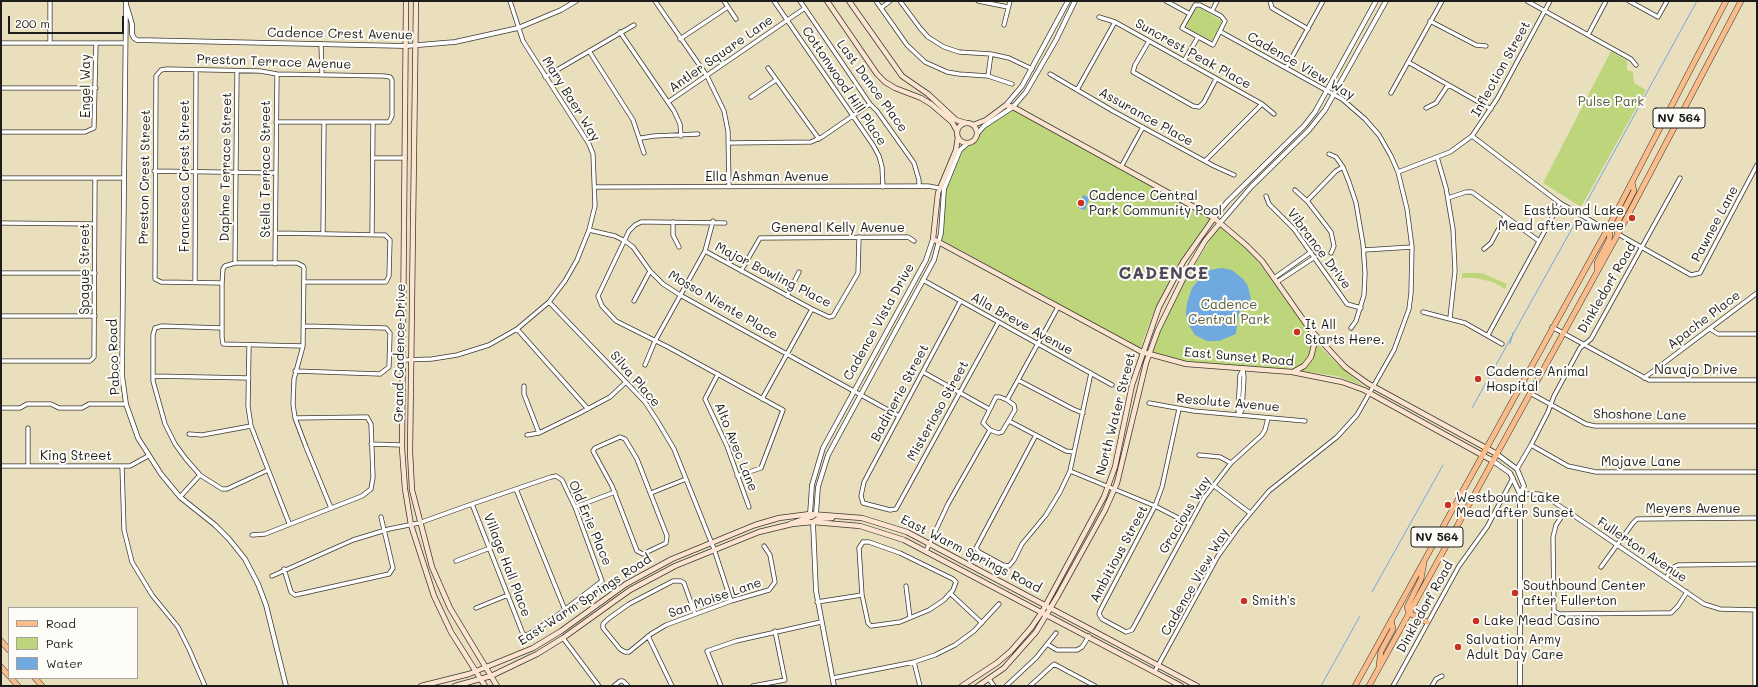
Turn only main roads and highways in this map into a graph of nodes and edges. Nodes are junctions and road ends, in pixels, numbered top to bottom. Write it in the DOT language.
graph roads {
  1 [pos="406,1"];
  2 [pos="416,1"];
  3 [pos="827,1"];
  4 [pos="849,1"];
  5 [pos="1726,1"];
  6 [pos="1741,1"];
  7 [pos="966,123"];
  8 [pos="973,125"];
  9 [pos="957,131"];
  10 [pos="958,137"];
  11 [pos="1632,182"];
  12 [pos="1214,218"];
  13 [pos="1220,223"];
  14 [pos="1607,230"];
  15 [pos="1618,234"];
  16 [pos="933,239"];
  17 [pos="1597,271"];
  18 [pos="1309,328"];
  19 [pos="1142,352"];
  20 [pos="1149,354"];
  21 [pos="1292,372"];
  22 [pos="1486,448"];
  23 [pos="1497,454"];
  24 [pos="1482,455"];
  25 [pos="1493,461"];
  26 [pos="813,514"];
  27 [pos="850,516"];
  28 [pos="813,522"];
  29 [pos="787,525"];
  30 [pos="1424,560"];
  31 [pos="1046,604"];
  32 [pos="1051,607"];
  33 [pos="1044,613"];
  34 [pos="1409,613"];
  35 [pos="1391,620"];
  36 [pos="1427,622"];
  37 [pos="1,667"];
  38 [pos="486,668"];
  39 [pos="1379,668"];
  40 [pos="476,672"];
  41 [pos="8,675"];
  42 [pos="491,676"];
  43 [pos="481,679"];
  44 [pos="421,686"];
  45 [pos="455,686"];
  46 [pos="485,686"];
  47 [pos="497,686"];
  48 [pos="962,686"];
  49 [pos="978,686"];
  50 [pos="1181,686"];
  51 [pos="1197,686"];
  52 [pos="1355,686"];
  53 [pos="1369,686"];
  1 -- 40 [label="main road, Grand Cadence Drive"];
  2 -- 38 [label="main road, Grand Cadence Drive"];
  3 -- 9 [label="main road"];
  4 -- 7 [label="main road"];
  5 -- 11 [label="main road, NV 564"];
  6 -- 15 [label="main road, NV 564"];
  7 -- 8 [label="main road"];
  7 -- 9 [label="main road"];
  8 -- 10 [label="main road"];
  8 -- 12 [label="main road"];
  9 -- 10 [label="main road"];
  10 -- 16 [label="main road, Cadence Vista Drive"];
  11 -- 14 [label="main road, NV 564"];
  11 -- 15 [label="main road"];
  12 -- 13 [label="main road"];
  12 -- 19 [label="main road, North Water Street"];
  13 -- 18 [label="main road"];
  13 -- 20 [label="main road, North Water Street"];
  14 -- 17 [label="main road"];
  14 -- 22 [label="main road, NV 564"];
  15 -- 17 [label="main road, NV 564"];
  16 -- 19 [label="main road, East Sunset Road"];
  17 -- 23 [label="main road, NV 564"];
  18 -- 21 [label="main road"];
  18 -- 22 [label="main road"];
  19 -- 20 [label="main road, East Sunset Road"];
  19 -- 31 [label="main road, North Water Street"];
  20 -- 21 [label="main road, East Sunset Road"];
  20 -- 32 [label="main road, North Water Street"];
  21 -- 24 [label="main road, East Sunset Road"];
  22 -- 23 [label="main road"];
  22 -- 24 [label="main road, NV 564"];
  23 -- 25 [label="main road, NV 564"];
  24 -- 25 [label="main road, East Sunset Road"];
  24 -- 30 [label="main road, NV 564"];
  25 -- 34 [label="main road, NV 564"];
  26 -- 27 [label="main road, East Warm Springs Road"];
  26 -- 29 [label="main road"];
  26 -- 38 [label="main road, East Warm Springs Road"];
  27 -- 28 [label="main road"];
  27 -- 31 [label="main road, East Warm Springs Road"];
  28 -- 29 [label="main road, East Warm Springs Road"];
  28 -- 33 [label="main road, East Warm Springs Road"];
  29 -- 42 [label="main road, East Warm Springs Road"];
  30 -- 34 [label="main road"];
  30 -- 35 [label="main road, NV 564"];
  31 -- 32 [label="main road, East Warm Springs Road"];
  31 -- 33 [label="main road, North Water Street"];
  32 -- 33 [label="main road, North Water Street"];
  32 -- 51 [label="main road, East Warm Springs Road"];
  33 -- 48 [label="main road, North Water Street"];
  33 -- 49 [label="main road, North Water Street"];
  33 -- 50 [label="main road, East Warm Springs Road"];
  34 -- 36 [label="main road"];
  34 -- 39 [label="main road, NV 564"];
  35 -- 39 [label="main road"];
  35 -- 52 [label="main road, NV 564"];
  37 -- 41 [label="main road"];
  38 -- 40 [label="main road, East Warm Springs Road"];
  38 -- 42 [label="main road, Grand Cadence Drive"];
  39 -- 53 [label="main road, NV 564"];
  40 -- 43 [label="main road, Grand Cadence Drive"];
  40 -- 44 [label="main road, East Warm Springs Road"];
  42 -- 43 [label="main road, East Warm Springs Road"];
  42 -- 47 [label="main road, Grand Cadence Drive"];
  43 -- 45 [label="main road, East Warm Springs Road"];
  43 -- 46 [label="main road, Grand Cadence Drive"];
}
